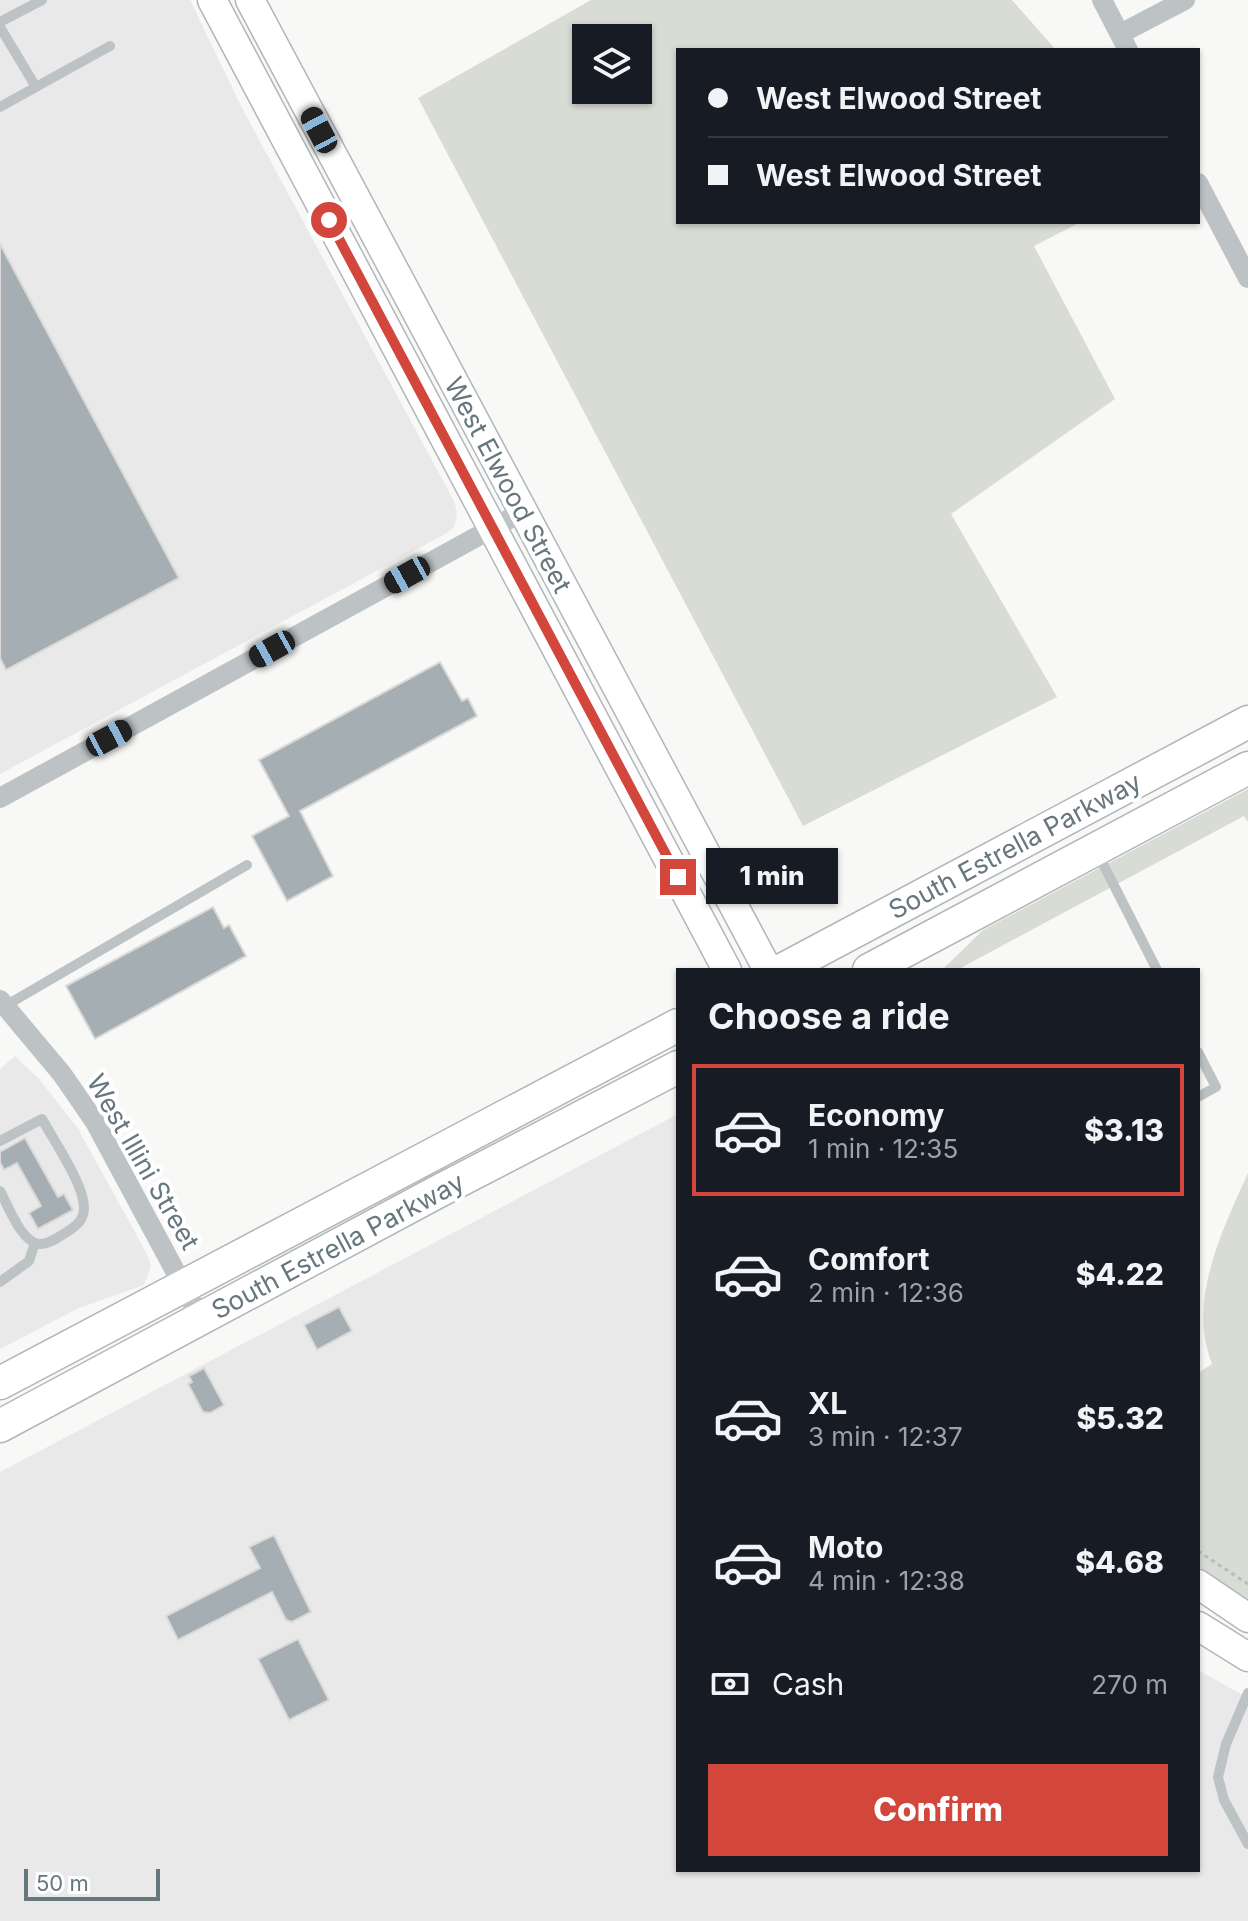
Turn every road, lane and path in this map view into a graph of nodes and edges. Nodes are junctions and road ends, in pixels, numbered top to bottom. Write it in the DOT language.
graph roads {
  1 [pos="42,0"];
  2 [pos="212,0"];
  3 [pos="250,0"];
  4 [pos="1102,0"];
  5 [pos="1185,0"];
  6 [pos="0,24"];
  7 [pos="1124,42"];
  8 [pos="110,46"];
  9 [pos="36,87"];
  10 [pos="0,107"];
  11 [pos="1200,187"];
  12 [pos="1248,231"];
  13 [pos="1229,241"];
  14 [pos="1248,278"];
  15 [pos="522,512"];
  16 [pos="494,528"];
  17 [pos="1248,722"];
  18 [pos="1248,768"];
  19 [pos="0,798"];
  20 [pos="1096,849"];
  21 [pos="247,865"];
  22 [pos="726,968"];
  23 [pos="767,968"];
  24 [pos="786,968"];
  25 [pos="873,968"];
  26 [pos="1156,968"];
  27 [pos="2,1003"];
  28 [pos="676,1026"];
  29 [pos="1200,1056"];
  30 [pos="676,1068"];
  31 [pos="1200,1096"];
  32 [pos="0,1141"];
  33 [pos="0,1191"];
  34 [pos="35,1243"];
  35 [pos="0,1282"];
  36 [pos="183,1286"];
  37 [pos="201,1319"];
  38 [pos="0,1383"];
  39 [pos="0,1426"];
  40 [pos="1200,1552"];
  41 [pos="1248,1584"];
  42 [pos="1200,1585"];
  43 [pos="1248,1618"];
  44 [pos="1200,1627"];
  45 [pos="1248,1657"];
  46 [pos="1248,1693"];
  47 [pos="1248,1844"];
  1 -- 6 [label="lane"];
  2 -- 16 [label="main road, West Elwood Street"];
  3 -- 15 [label="main road, West Elwood Street"];
  4 -- 7 [label="street"];
  5 -- 7 [label="street"];
  6 -- 9 [label="lane"];
  8 -- 9 [label="lane"];
  9 -- 10 [label="lane"];
  11 -- 13 [label="street"];
  12 -- 13 [label="street"];
  13 -- 14 [label="street"];
  15 -- 16 [label="street"];
  15 -- 23 [label="main road, West Elwood Street"];
  16 -- 19 [label="street"];
  16 -- 22 [label="main road, West Elwood Street"];
  17 -- 24 [label="main road, South Estrella Parkway"];
  18 -- 20 [label="main road, South Estrella Parkway"];
  20 -- 25 [label="main road, South Estrella Parkway"];
  20 -- 26 [label="lane"];
  21 -- 27 [label="lane"];
  27 -- 36 [label="street, West Illini Street"];
  28 -- 36 [label="main road, South Estrella Parkway"];
  29 -- 31 [label="lane"];
  30 -- 37 [label="main road, South Estrella Parkway"];
  32 -- 34 [label="lane"];
  33 -- 34 [label="lane"];
  34 -- 35 [label="lane"];
  36 -- 37 [label="street, West Illini Street"];
  36 -- 38 [label="main road, South Estrella Parkway"];
  37 -- 39 [label="main road, South Estrella Parkway"];
  40 -- 41 [label="path"];
  42 -- 43 [label="main road"];
  44 -- 45 [label="main road"];
  46 -- 47 [label="lane"];
}
